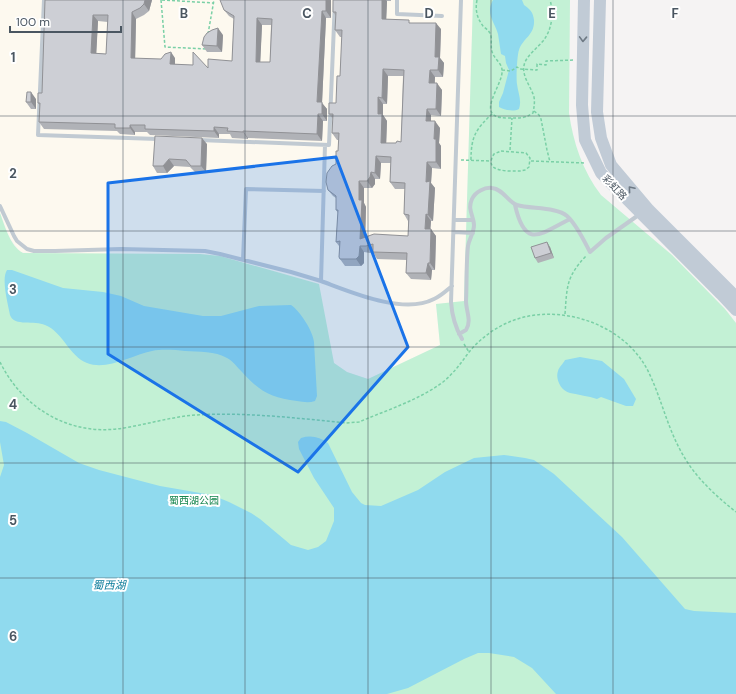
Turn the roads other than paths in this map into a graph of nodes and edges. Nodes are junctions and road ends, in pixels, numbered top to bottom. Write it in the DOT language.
graph roads {
  1 [pos="44,0"];
  2 [pos="335,0"];
  3 [pos="397,0"];
  4 [pos="461,0"];
  5 [pos="584,0"];
  6 [pos="600,0"];
  7 [pos="442,16"];
  8 [pos="165,139"];
  9 [pos="197,140"];
  10 [pos="325,145"];
  11 [pos="324,191"];
  12 [pos="516,205"];
  13 [pos="0,206"];
  14 [pos="641,214"];
  15 [pos="570,219"];
  16 [pos="454,220"];
  17 [pos="473,220"];
  18 [pos="454,232"];
  19 [pos="473,233"];
  20 [pos="243,260"];
  21 [pos="321,281"];
  22 [pos="452,286"];
  23 [pos="736,297"];
  24 [pos="736,310"];
  25 [pos="459,334"];
  26 [pos="462,339"];
  1 -- 8 [label="lane"];
  2 -- 10 [label="lane"];
  3 -- 7 [label="lane"];
  4 -- 16 [label="lane"];
  5 -- 14 [label="main road, 彩虹路, one-way"];
  23 -- 6 [label="main road, 彩虹路, one-way"];
  9 -- 10 [label="lane"];
  10 -- 11 [label="lane"];
  11 -- 20 [label="lane"];
  11 -- 21 [label="lane"];
  12 -- 15 [label="lane"];
  12 -- 15 [label="lane"];
  12 -- 17 [label="lane"];
  13 -- 20 [label="lane"];
  14 -- 15 [label="lane"];
  14 -- 24 [label="main road, 彩虹路"];
  16 -- 17 [label="lane"];
  16 -- 18 [label="lane"];
  17 -- 19 [label="lane"];
  18 -- 19 [label="lane"];
  18 -- 22 [label="lane"];
  19 -- 25 [label="lane"];
  20 -- 21 [label="lane"];
  21 -- 22 [label="lane"];
  22 -- 25 [label="lane"];
  25 -- 26 [label="lane"];
}
